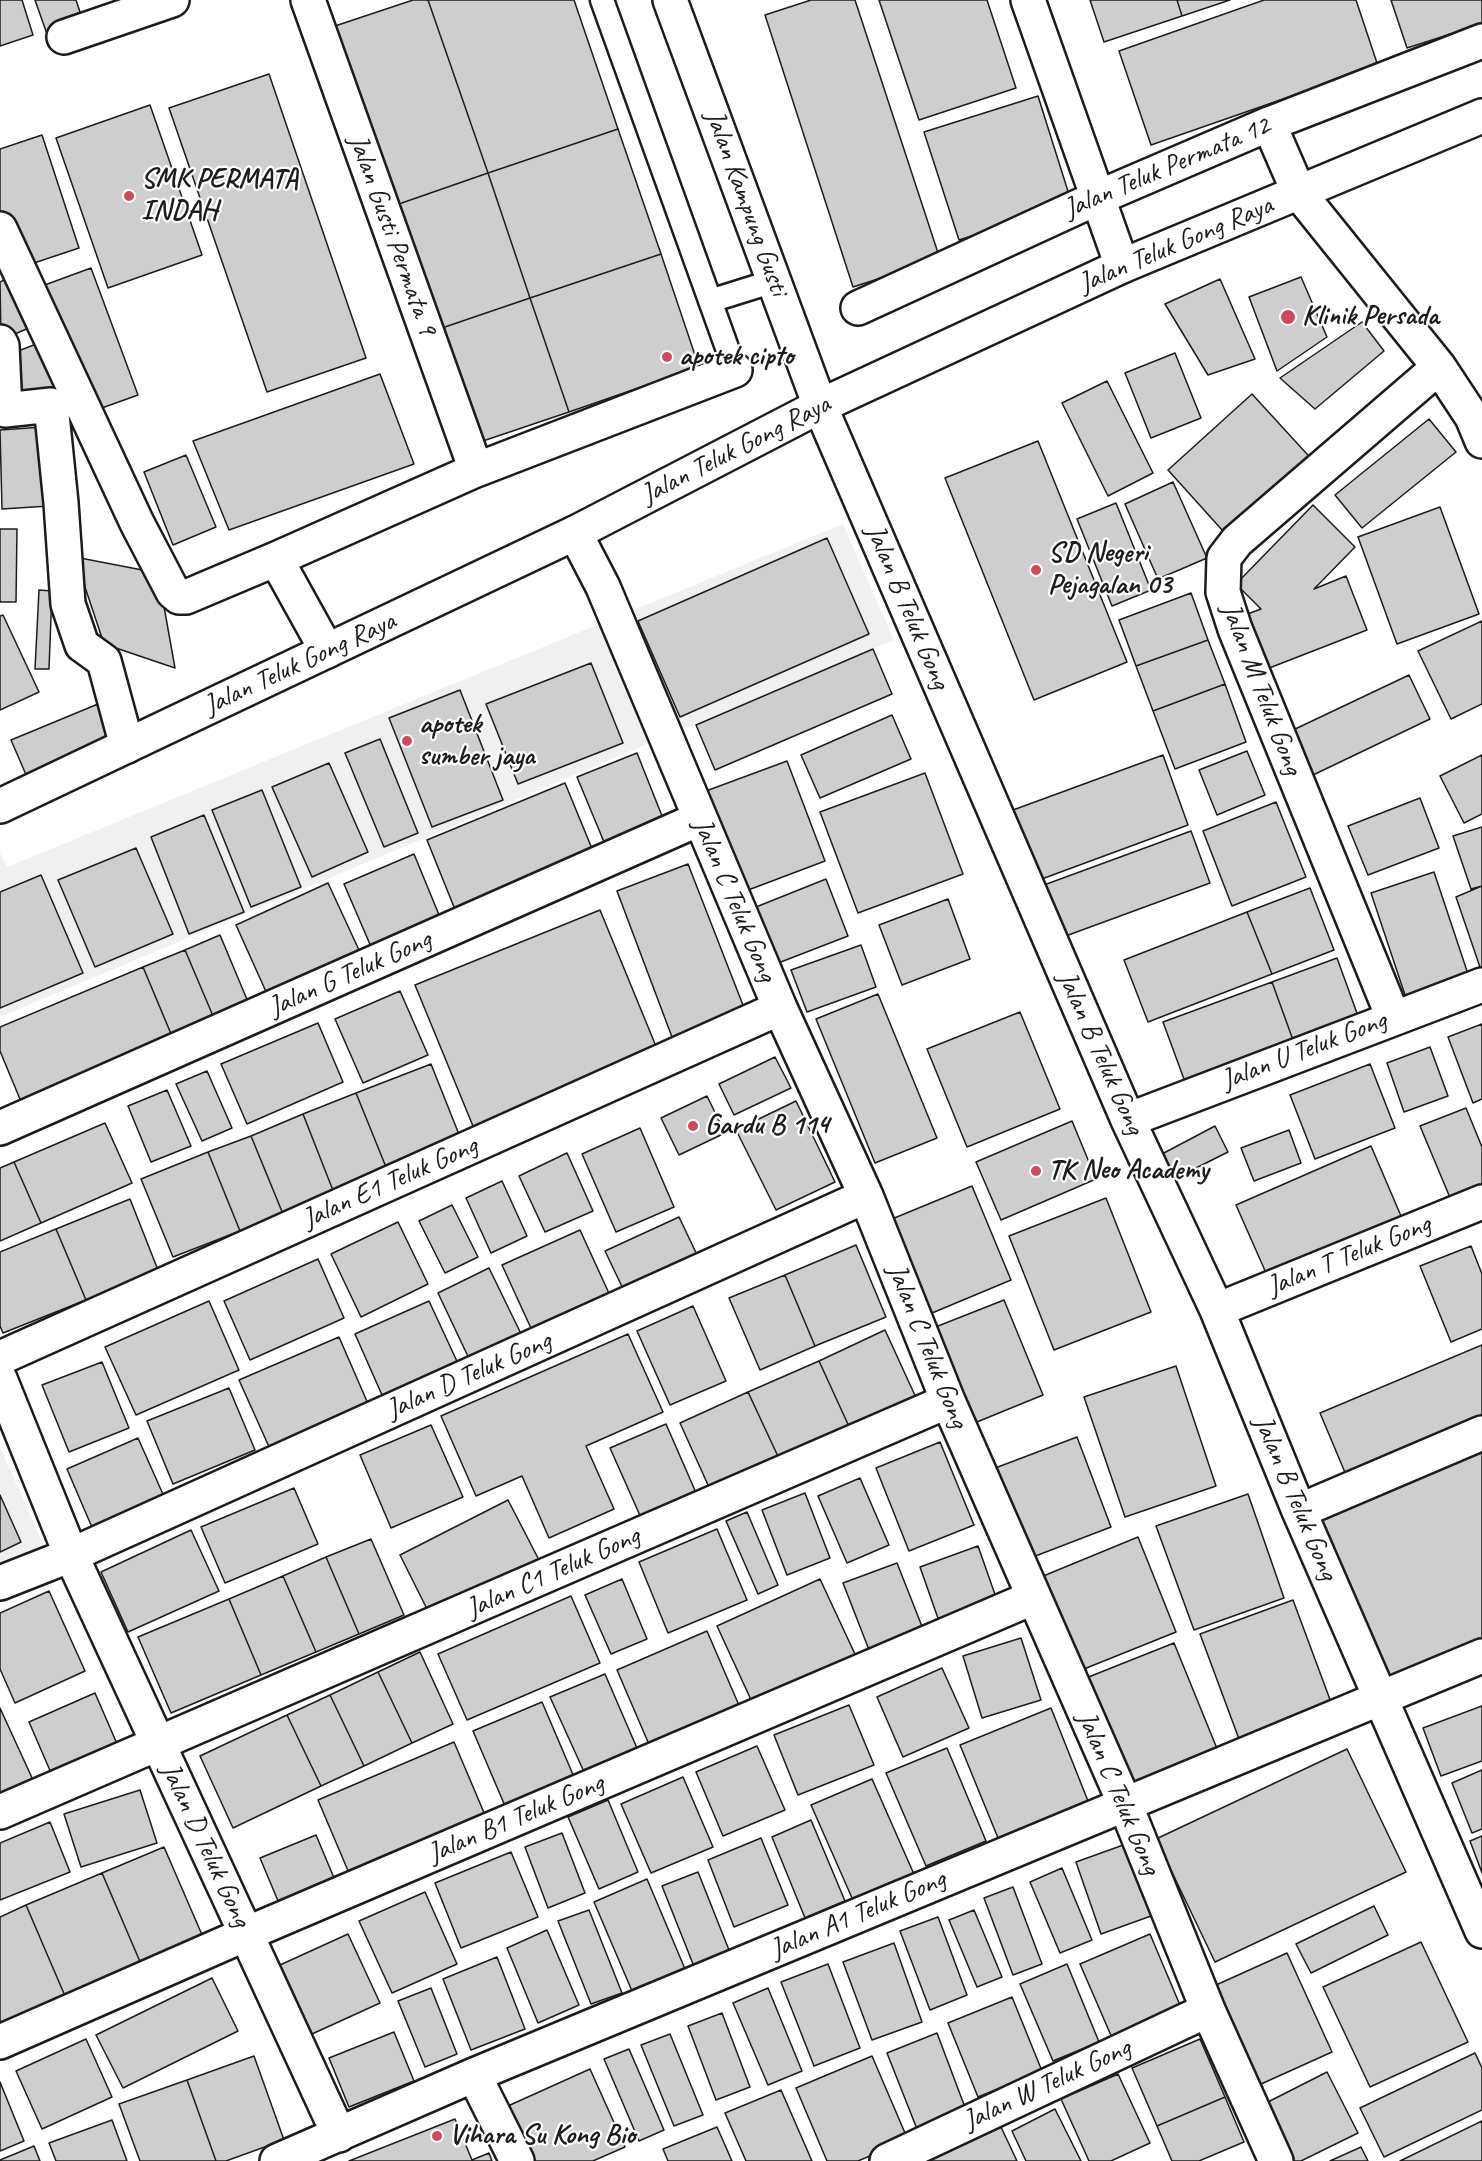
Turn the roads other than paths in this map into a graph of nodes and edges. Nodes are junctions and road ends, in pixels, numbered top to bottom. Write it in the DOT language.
graph roads {
  1 [pos="172,0"];
  2 [pos="308,0"];
  3 [pos="602,0"];
  4 [pos="670,0"];
  5 [pos="1028,0"];
  6 [pos="64,37"];
  7 [pos="1482,41"];
  8 [pos="1482,116"];
  9 [pos="1269,124"];
  10 [pos="1299,193"];
  11 [pos="1097,198"];
  12 [pos="0,229"];
  13 [pos="1122,266"];
  14 [pos="774,280"];
  15 [pos="710,301"];
  16 [pos="858,308"];
  17 [pos="0,342"];
  18 [pos="1439,367"];
  19 [pos="735,370"];
  20 [pos="820,406"];
  21 [pos="1482,441"];
  22 [pos="476,470"];
  23 [pos="575,533"];
  24 [pos="276,560"];
  25 [pos="327,651"];
  26 [pos="128,746"];
  27 [pos="0,806"];
  28 [pos="699,819"];
  29 [pos="1482,985"];
  30 [pos="780,1008"];
  31 [pos="1393,1017"];
  32 [pos="1128,1120"];
  33 [pos="0,1128"];
  34 [pos="866,1196"];
  35 [pos="1482,1202"];
  36 [pos="1217,1310"];
  37 [pos="0,1358"];
  38 [pos="0,1379"];
  39 [pos="948,1401"];
  40 [pos="1482,1433"];
  41 [pos="1299,1511"];
  42 [pos="71,1555"];
  43 [pos="3,1582"];
  44 [pos="1032,1598"];
  45 [pos="1482,1656"];
  46 [pos="1380,1699"];
  47 [pos="158,1744"];
  48 [pos="1125,1804"];
  49 [pos="0,1812"];
  50 [pos="1482,1931"];
  51 [pos="246,1934"];
  52 [pos="1208,2010"];
  53 [pos="0,2042"];
  54 [pos="474,2075"];
  55 [pos="339,2135"];
  56 [pos="277,2161"];
  57 [pos="517,2161"];
  58 [pos="887,2161"];
  59 [pos="1276,2161"];
  1 -- 6 [label="street"];
  2 -- 22 [label="street, Jalan Gusti Permata 9"];
  3 -- 15 [label="lane"];
  4 -- 14 [label="street, Jalan Kampung Gusti"];
  5 -- 11 [label="street"];
  7 -- 9 [label="street, Jalan Teluk Permata 12"];
  8 -- 10 [label="street, Jalan Teluk Gong Raya"];
  9 -- 10 [label="street"];
  9 -- 11 [label="street, Jalan Teluk Permata 12"];
  10 -- 13 [label="street, Jalan Teluk Gong Raya"];
  10 -- 18 [label="street"];
  11 -- 13 [label="street"];
  11 -- 16 [label="street, Jalan Teluk Permata 12"];
  12 -- 24 [label="street"];
  13 -- 20 [label="street, Jalan Teluk Gong Raya"];
  14 -- 15 [label="lane"];
  14 -- 20 [label="street, Jalan Kampung Gusti"];
  15 -- 19 [label="lane"];
  17 -- 26 [label="street"];
  18 -- 21 [label="street"];
  18 -- 31 [label="street, Jalan M Teluk Gong"];
  19 -- 22 [label="street"];
  20 -- 23 [label="street, Jalan Teluk Gong Raya"];
  20 -- 32 [label="street, Jalan B Teluk Gong"];
  22 -- 24 [label="street"];
  23 -- 25 [label="street, Jalan Teluk Gong Raya"];
  23 -- 28 [label="street, Jalan C Teluk Gong"];
  24 -- 25 [label="street"];
  25 -- 26 [label="street, Jalan Teluk Gong Raya"];
  26 -- 27 [label="street, Jalan Teluk Gong Raya"];
  28 -- 30 [label="street, Jalan C Teluk Gong"];
  28 -- 33 [label="street, Jalan G Teluk Gong"];
  29 -- 31 [label="street, Jalan U Teluk Gong"];
  30 -- 34 [label="street, Jalan C Teluk Gong"];
  30 -- 37 [label="street, Jalan E1 Teluk Gong"];
  31 -- 32 [label="street, Jalan U Teluk Gong"];
  32 -- 36 [label="street, Jalan B Teluk Gong"];
  34 -- 39 [label="street, Jalan C Teluk Gong"];
  34 -- 42 [label="street, Jalan D Teluk Gong"];
  35 -- 36 [label="street, Jalan T Teluk Gong"];
  36 -- 41 [label="street, Jalan B Teluk Gong"];
  38 -- 42 [label="street, Jalan D Teluk Gong"];
  39 -- 44 [label="street, Jalan C Teluk Gong"];
  39 -- 47 [label="street, Jalan C1 Teluk Gong"];
  40 -- 41 [label="street"];
  41 -- 46 [label="street, Jalan B Teluk Gong"];
  42 -- 43 [label="street, Jalan D Teluk Gong"];
  42 -- 47 [label="street, Jalan D Teluk Gong"];
  44 -- 48 [label="street, Jalan C Teluk Gong"];
  44 -- 51 [label="street, Jalan B1 Teluk Gong"];
  45 -- 46 [label="street, Jalan A1 Teluk Gong"];
  46 -- 48 [label="street, Jalan A1 Teluk Gong"];
  46 -- 50 [label="street, Jalan B Teluk Gong"];
  47 -- 49 [label="street"];
  47 -- 51 [label="street, Jalan D Teluk Gong"];
  48 -- 52 [label="street, Jalan C Teluk Gong"];
  48 -- 54 [label="street, Jalan A1 Teluk Gong"];
  51 -- 53 [label="street, Jalan B1 Teluk Gong"];
  51 -- 55 [label="street, Jalan D Teluk Gong"];
  52 -- 58 [label="street, Jalan W Teluk Gong"];
  52 -- 59 [label="street, Jalan C Teluk Gong"];
  54 -- 55 [label="street, Jalan A1 Teluk Gong"];
  54 -- 57 [label="street"];
  55 -- 56 [label="street, Jalan A1 Teluk Gong"];
}
